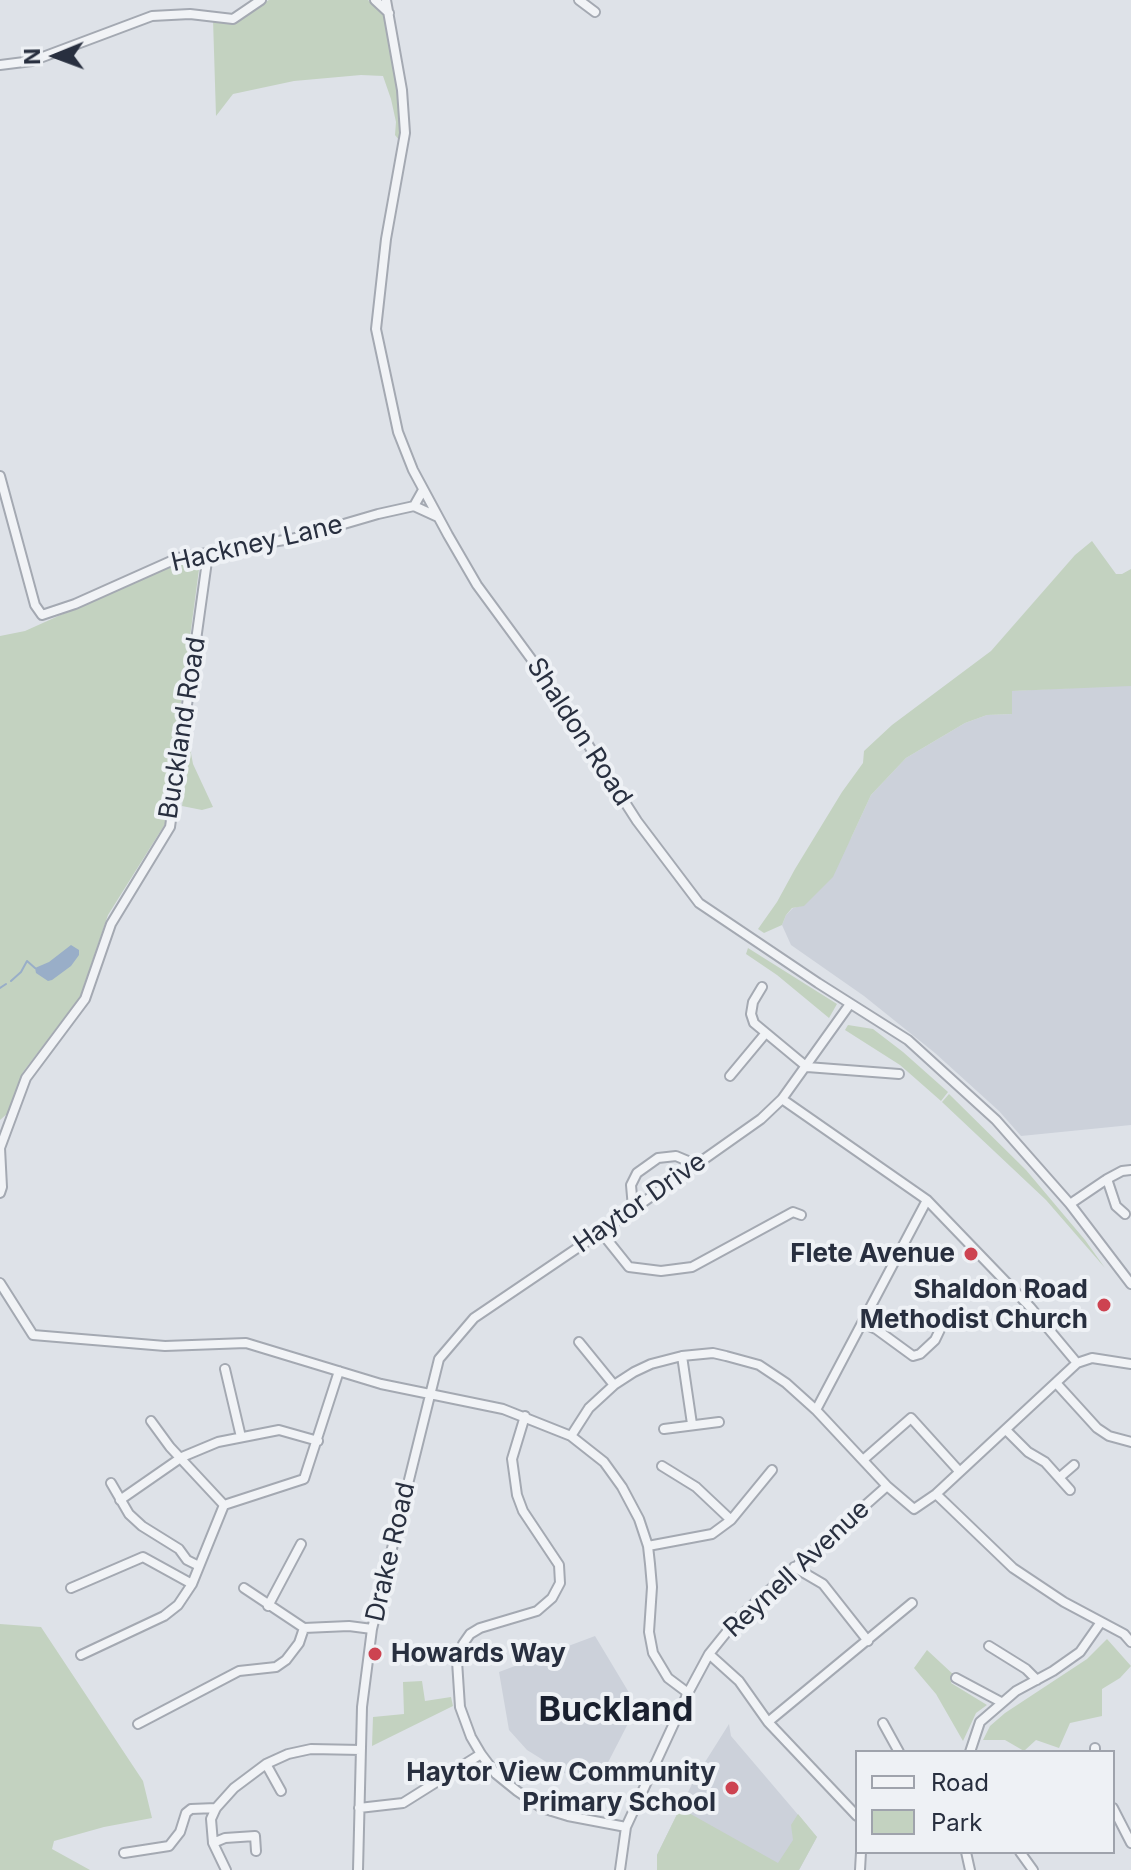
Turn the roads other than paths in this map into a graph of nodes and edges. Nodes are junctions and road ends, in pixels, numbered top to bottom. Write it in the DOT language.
graph roads {
  1 [pos="261,0"];
  2 [pos="375,0"];
  3 [pos="386,0"];
  4 [pos="579,0"];
  5 [pos="595,12"];
  6 [pos="389,13"];
  7 [pos="0,65"];
  8 [pos="0,476"];
  9 [pos="423,490"];
  10 [pos="414,506"];
  11 [pos="438,517"];
  12 [pos="208,554"];
  13 [pos="762,987"];
  14 [pos="850,1004"];
  15 [pos="765,1034"];
  16 [pos="807,1067"];
  17 [pos="899,1074"];
  18 [pos="730,1076"];
  19 [pos="782,1099"];
  20 [pos="695,1164"];
  21 [pos="1131,1170"];
  22 [pos="1107,1179"];
  23 [pos="0,1193"];
  24 [pos="927,1200"];
  25 [pos="1070,1204"];
  26 [pos="633,1208"];
  27 [pos="1125,1214"];
  28 [pos="801,1215"];
  29 [pos="601,1232"];
  30 [pos="0,1283"];
  31 [pos="1131,1284"];
  32 [pos="862,1323"];
  33 [pos="955,1325"];
  34 [pos="579,1342"];
  35 [pos="682,1356"];
  36 [pos="1077,1363"];
  37 [pos="1131,1364"];
  38 [pos="225,1369"];
  39 [pos="339,1371"];
  40 [pos="1057,1384"];
  41 [pos="614,1385"];
  42 [pos="428,1394"];
  43 [pos="816,1410"];
  44 [pos="525,1416"];
  45 [pos="151,1421"];
  46 [pos="719,1422"];
  47 [pos="692,1424"];
  48 [pos="664,1429"];
  49 [pos="1006,1430"];
  50 [pos="571,1436"];
  51 [pos="241,1437"];
  52 [pos="318,1441"];
  53 [pos="1131,1442"];
  54 [pos="182,1457"];
  55 [pos="863,1460"];
  56 [pos="1074,1465"];
  57 [pos="662,1466"];
  58 [pos="772,1470"];
  59 [pos="959,1471"];
  60 [pos="1060,1477"];
  61 [pos="111,1483"];
  62 [pos="887,1486"];
  63 [pos="1070,1490"];
  64 [pos="936,1494"];
  65 [pos="120,1500"];
  66 [pos="224,1505"];
  67 [pos="731,1520"];
  68 [pos="301,1544"];
  69 [pos="648,1546"];
  70 [pos="199,1566"];
  71 [pos="794,1567"];
  72 [pos="192,1584"];
  73 [pos="71,1588"];
  74 [pos="244,1588"];
  75 [pos="912,1603"];
  76 [pos="268,1606"];
  77 [pos="1101,1622"];
  78 [pos="304,1628"];
  79 [pos="372,1629"];
  80 [pos="868,1641"];
  81 [pos="1131,1642"];
  82 [pos="989,1646"];
  83 [pos="709,1654"];
  84 [pos="81,1655"];
  85 [pos="956,1678"];
  86 [pos="1037,1680"];
  87 [pos="688,1693"];
  88 [pos="1001,1702"];
  89 [pos="768,1722"];
  90 [pos="883,1723"];
  91 [pos="138,1724"];
  92 [pos="361,1750"];
  93 [pos="898,1750"];
  94 [pos="971,1750"];
  95 [pos="481,1754"];
  96 [pos="266,1764"];
  97 [pos="281,1791"];
  98 [pos="216,1808"];
  99 [pos="359,1808"];
  100 [pos="1115,1812"];
  101 [pos="855,1814"];
  102 [pos="626,1827"];
  103 [pos="213,1843"];
  104 [pos="1131,1843"];
  105 [pos="256,1851"];
  106 [pos="124,1853"];
  107 [pos="226,1870"];
  108 [pos="358,1870"];
  109 [pos="620,1870"];
  1 -- 7 [label="street"];
  2 -- 6 [label="street"];
  3 -- 6 [label="street, Shaldon Road"];
  4 -- 5 [label="street"];
  6 -- 9 [label="street, Shaldon Road"];
  8 -- 12 [label="street, Hackney Lane"];
  9 -- 10 [label="street"];
  9 -- 11 [label="street, Shaldon Road"];
  10 -- 11 [label="street"];
  10 -- 12 [label="street, Hackney Lane"];
  11 -- 14 [label="street, Shaldon Road"];
  12 -- 23 [label="street, Buckland Road"];
  13 -- 15 [label="street"];
  14 -- 16 [label="street, Haytor Drive"];
  14 -- 25 [label="street, Shaldon Road"];
  15 -- 16 [label="street"];
  15 -- 18 [label="street"];
  16 -- 17 [label="street"];
  16 -- 19 [label="street, Haytor Drive"];
  19 -- 20 [label="street, Haytor Drive"];
  19 -- 24 [label="street"];
  20 -- 26 [label="street, Haytor Drive"];
  20 -- 26 [label="street"];
  21 -- 22 [label="street"];
  22 -- 25 [label="street"];
  22 -- 27 [label="street"];
  24 -- 32 [label="street"];
  24 -- 36 [label="street"];
  25 -- 31 [label="street, Shaldon Road"];
  26 -- 29 [label="street, Haytor Drive"];
  28 -- 29 [label="street"];
  29 -- 42 [label="street, Haytor Drive"];
  30 -- 39 [label="street"];
  32 -- 33 [label="street"];
  32 -- 43 [label="street"];
  34 -- 41 [label="street"];
  35 -- 41 [label="street"];
  35 -- 43 [label="street"];
  35 -- 47 [label="street"];
  36 -- 37 [label="street"];
  36 -- 40 [label="street"];
  38 -- 51 [label="street"];
  39 -- 42 [label="street"];
  39 -- 52 [label="street"];
  40 -- 49 [label="street"];
  40 -- 53 [label="street"];
  41 -- 50 [label="street"];
  42 -- 44 [label="street"];
  42 -- 79 [label="street, Drake Road"];
  43 -- 55 [label="street"];
  44 -- 50 [label="street"];
  44 -- 95 [label="street"];
  45 -- 54 [label="street"];
  46 -- 47 [label="street"];
  47 -- 48 [label="street"];
  49 -- 59 [label="street"];
  49 -- 60 [label="street"];
  50 -- 69 [label="street"];
  51 -- 52 [label="street"];
  51 -- 54 [label="street"];
  52 -- 66 [label="street"];
  54 -- 65 [label="street"];
  54 -- 66 [label="street"];
  55 -- 59 [label="street"];
  55 -- 62 [label="street"];
  56 -- 60 [label="street"];
  57 -- 67 [label="street"];
  58 -- 67 [label="street"];
  59 -- 64 [label="street"];
  60 -- 63 [label="street"];
  61 -- 65 [label="street"];
  62 -- 64 [label="street"];
  62 -- 71 [label="street, Reynell Avenue"];
  64 -- 77 [label="street"];
  65 -- 70 [label="street"];
  66 -- 70 [label="street"];
  67 -- 69 [label="street"];
  68 -- 76 [label="street"];
  69 -- 87 [label="street"];
  70 -- 72 [label="street"];
  71 -- 80 [label="street"];
  71 -- 83 [label="street, Reynell Avenue"];
  72 -- 73 [label="street"];
  72 -- 84 [label="street"];
  74 -- 76 [label="street"];
  75 -- 80 [label="street"];
  76 -- 78 [label="street"];
  77 -- 81 [label="street"];
  77 -- 86 [label="street"];
  78 -- 79 [label="street"];
  78 -- 91 [label="street"];
  79 -- 92 [label="street, Drake Road"];
  80 -- 89 [label="street"];
  82 -- 86 [label="street"];
  83 -- 87 [label="street, Reynell Avenue"];
  83 -- 89 [label="street"];
  85 -- 88 [label="street"];
  86 -- 88 [label="street"];
  87 -- 102 [label="street, Reynell Avenue"];
  88 -- 94 [label="street"];
  89 -- 101 [label="street"];
  90 -- 93 [label="street"];
  92 -- 96 [label="street"];
  92 -- 99 [label="street, Drake Road"];
  95 -- 99 [label="street"];
  95 -- 102 [label="street"];
  96 -- 97 [label="street"];
  96 -- 98 [label="street"];
  98 -- 103 [label="street"];
  98 -- 106 [label="street"];
  99 -- 108 [label="street, Drake Road"];
  100 -- 104 [label="street"];
  102 -- 109 [label="street, Reynell Avenue"];
  103 -- 105 [label="street"];
  103 -- 107 [label="street"];
}
